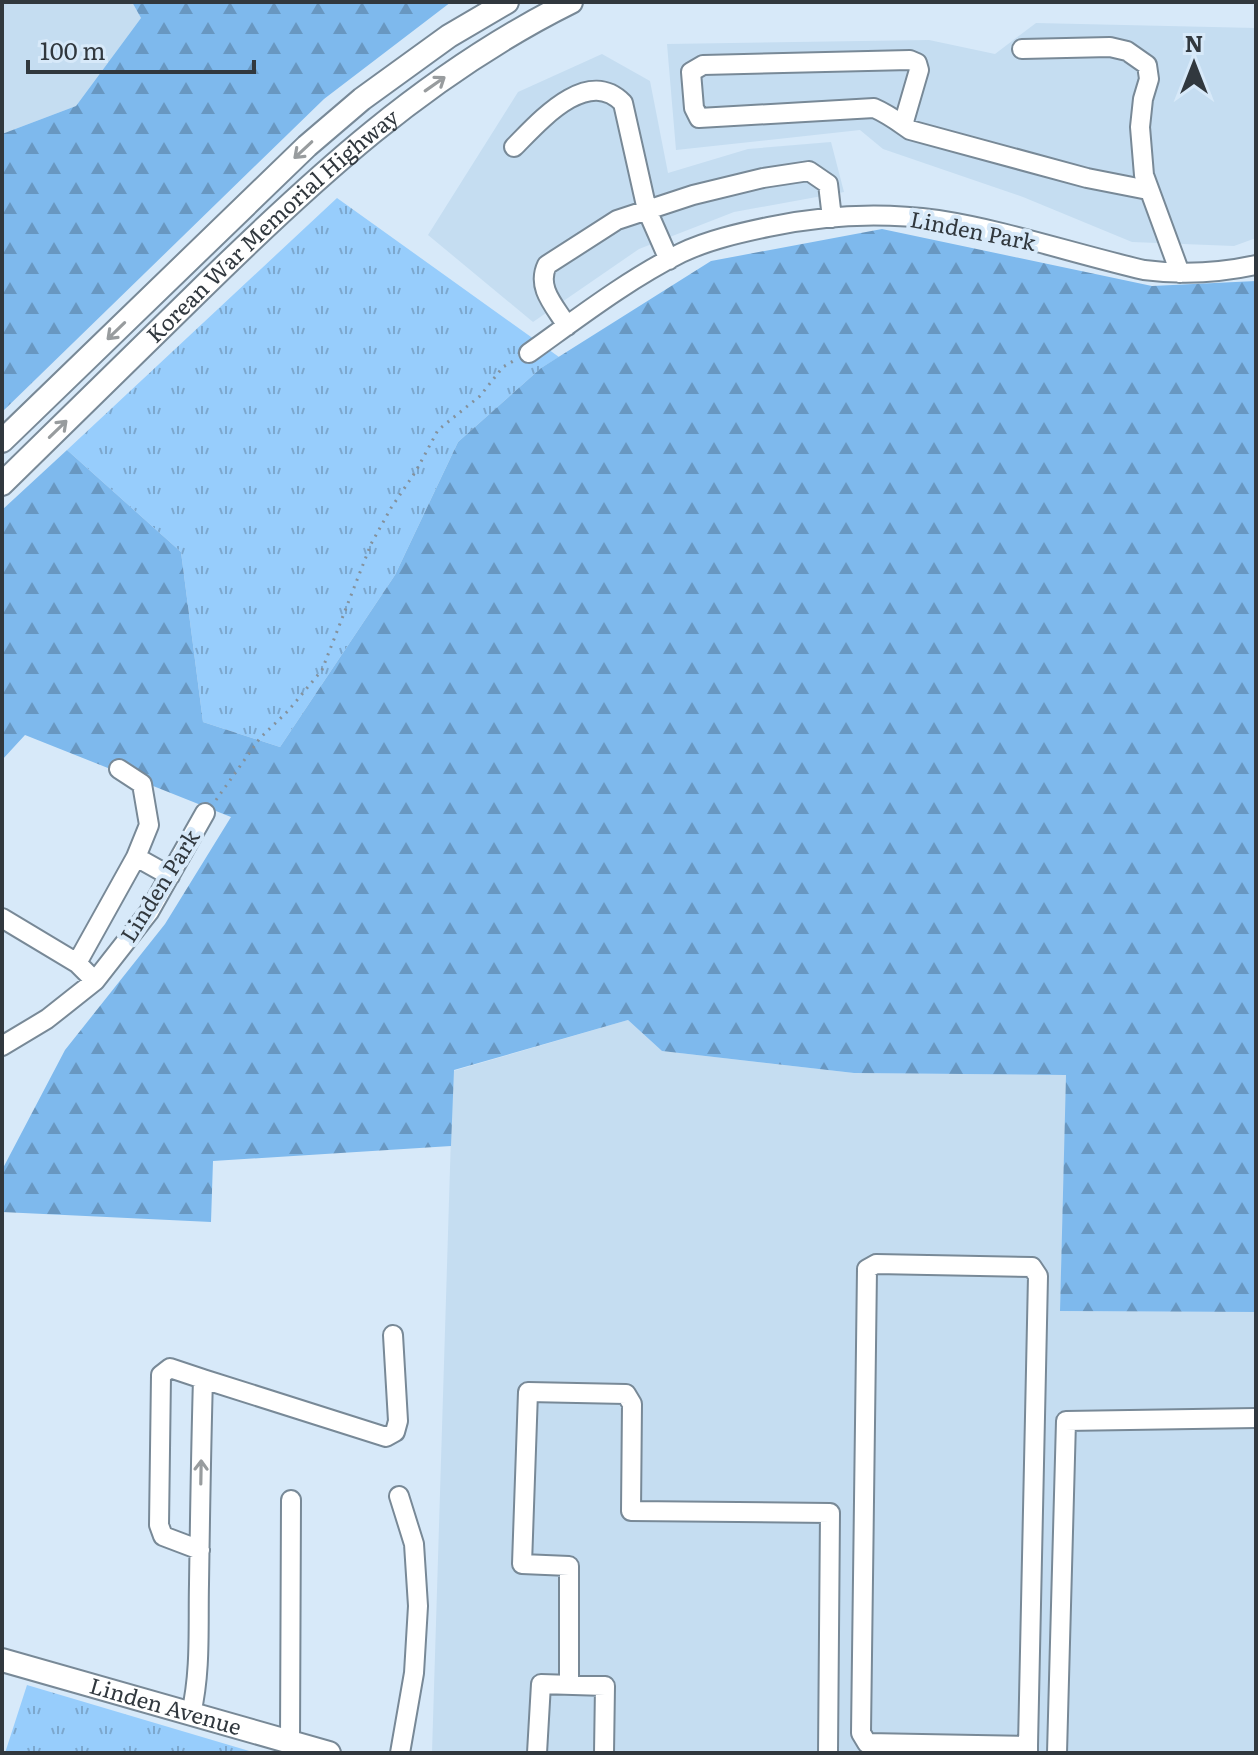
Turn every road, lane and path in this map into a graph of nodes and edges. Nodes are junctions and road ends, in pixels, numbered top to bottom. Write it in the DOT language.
graph roads {
  1 [pos="476,2"];
  2 [pos="507,2"];
  3 [pos="571,3"];
  4 [pos="1022,49"];
  5 [pos="362,99"];
  6 [pos="903,125"];
  7 [pos="514,147"];
  8 [pos="1148,190"];
  9 [pos="647,210"];
  10 [pos="832,218"];
  11 [pos="669,260"];
  12 [pos="1256,265"];
  13 [pos="1180,273"];
  14 [pos="567,326"];
  15 [pos="529,353"];
  16 [pos="2,441"];
  17 [pos="2,484"];
  18 [pos="119,769"];
  19 [pos="205,813"];
  20 [pos="136,857"];
  21 [pos="170,876"];
  22 [pos="2,918"];
  23 [pos="77,963"];
  24 [pos="95,981"];
  25 [pos="2,1046"];
  26 [pos="393,1335"];
  27 [pos="203,1379"];
  28 [pos="1256,1418"];
  29 [pos="399,1496"];
  30 [pos="291,1500"];
  31 [pos="200,1550"];
  32 [pos="2,1660"];
  33 [pos="569,1685"];
  34 [pos="191,1714"];
  35 [pos="290,1742"];
  36 [pos="1028,1750"];
  37 [pos="329,1753"];
  38 [pos="400,1753"];
  39 [pos="537,1753"];
  40 [pos="604,1753"];
  41 [pos="828,1753"];
  42 [pos="1057,1753"];
  1 -- 5 [label="main road"];
  2 -- 5 [label="main road, Korean War Memorial Highway"];
  17 -- 3 [label="main road, Korean War Memorial Highway, one-way"];
  4 -- 8 [label="street"];
  5 -- 16 [label="main road, Korean War Memorial Highway, one-way"];
  6 -- 6 [label="street"];
  6 -- 8 [label="street"];
  7 -- 9 [label="street"];
  8 -- 13 [label="street"];
  9 -- 10 [label="street"];
  9 -- 11 [label="street"];
  9 -- 14 [label="street"];
  10 -- 11 [label="street, Linden Park"];
  10 -- 13 [label="street, Linden Park"];
  11 -- 14 [label="street, Linden Park"];
  12 -- 13 [label="street, Linden Park"];
  14 -- 15 [label="street, Linden Park"];
  15 -- 19 [label="path"];
  18 -- 20 [label="street"];
  19 -- 21 [label="street, Linden Park"];
  20 -- 21 [label="street"];
  20 -- 23 [label="street"];
  21 -- 24 [label="street, Linden Park"];
  22 -- 23 [label="street"];
  23 -- 24 [label="street"];
  24 -- 25 [label="street, Linden Park"];
  26 -- 27 [label="street"];
  31 -- 27 [label="street, one-way"];
  27 -- 31 [label="street"];
  28 -- 42 [label="street"];
  29 -- 38 [label="street"];
  30 -- 35 [label="street"];
  31 -- 34 [label="street"];
  32 -- 34 [label="main road, Linden Avenue"];
  33 -- 39 [label="street"];
  33 -- 40 [label="street"];
  33 -- 41 [label="street"];
  34 -- 35 [label="main road, Linden Avenue"];
  35 -- 37 [label="main road, Linden Avenue"];
  36 -- 36 [label="street"];
}
